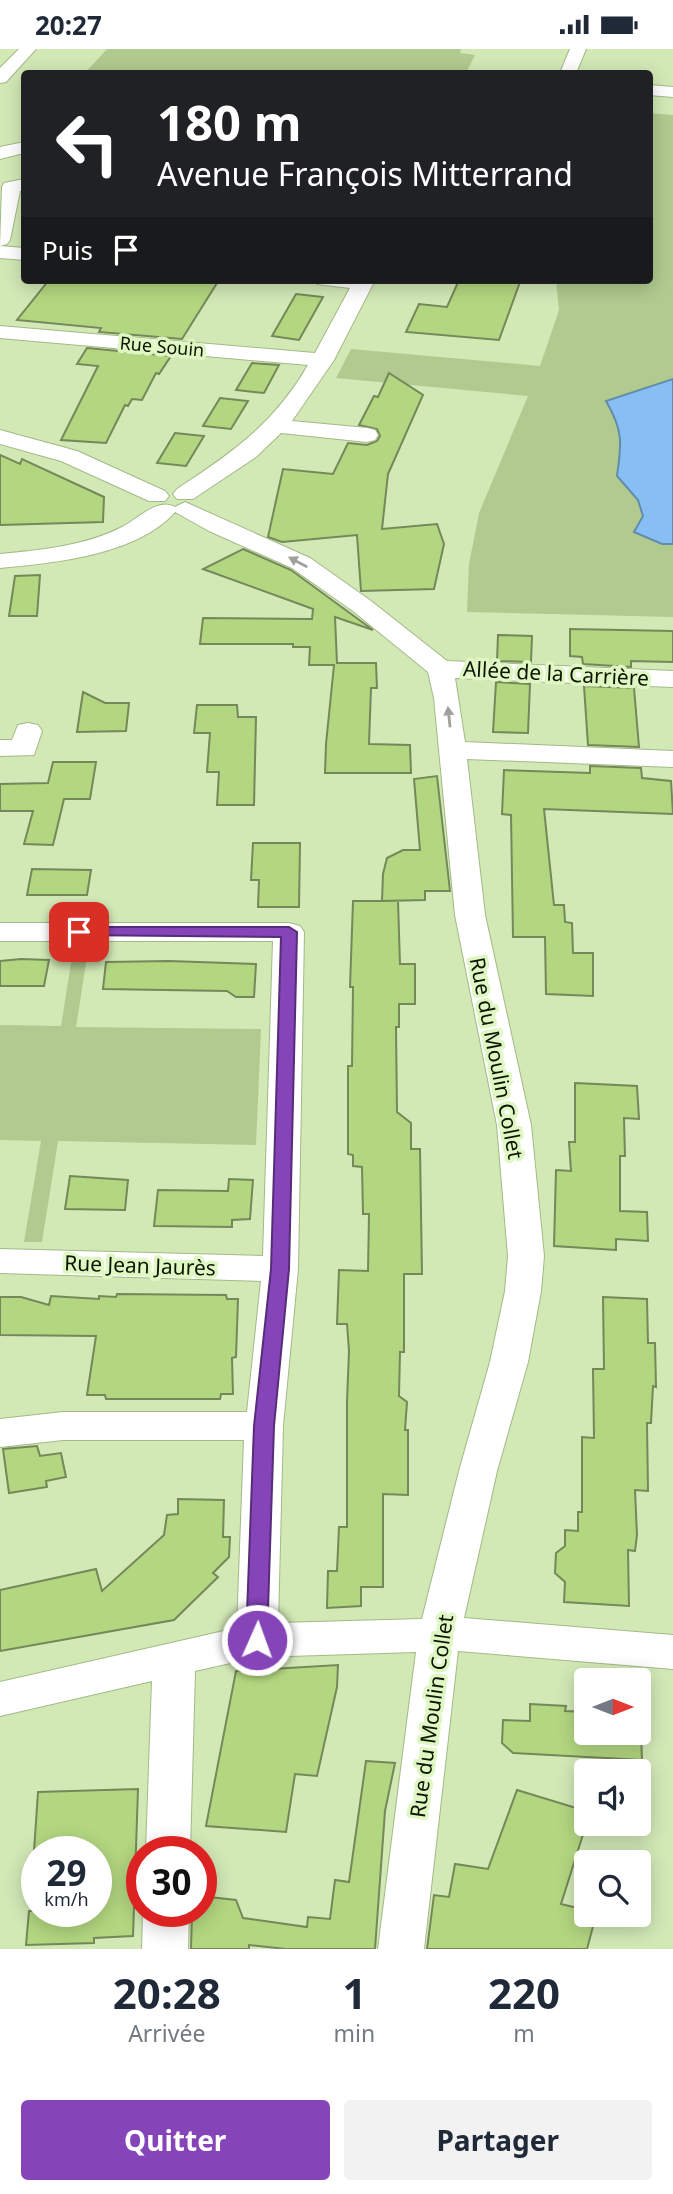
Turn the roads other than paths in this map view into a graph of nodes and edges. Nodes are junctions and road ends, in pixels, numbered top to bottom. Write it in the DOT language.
graph roads {
  1 [pos="28,49"];
  2 [pos="578,49"];
  3 [pos="569,70"];
  4 [pos="0,78"];
  5 [pos="653,90"];
  6 [pos="673,92"];
  7 [pos="21,149"];
  8 [pos="0,153"];
  9 [pos="18,186"];
  10 [pos="3,210"];
  11 [pos="0,240"];
  12 [pos="0,252"];
  13 [pos="21,254"];
  14 [pos="363,284"];
  15 [pos="0,333"];
  16 [pos="323,360"];
  17 [pos="274,426"];
  18 [pos="367,435"];
  19 [pos="0,437"];
  20 [pos="173,502"];
  21 [pos="0,561"];
  22 [pos="440,669"];
  23 [pos="673,679"];
  24 [pos="28,731"];
  25 [pos="0,748"];
  26 [pos="452,750"];
  27 [pos="673,759"];
  28 [pos="0,932"];
  29 [pos="0,1261"];
  30 [pos="280,1269"];
  31 [pos="264,1426"];
  32 [pos="0,1433"];
  33 [pos="439,1635"];
  34 [pos="257,1640"];
  35 [pos="673,1652"];
  36 [pos="174,1661"];
  37 [pos="0,1699"];
  38 [pos="168,1836"];
  39 [pos="166,1927"];
  40 [pos="165,1949"];
  41 [pos="401,1949"];
  1 -- 4 [label="street"];
  2 -- 3 [label="street"];
  5 -- 6 [label="street"];
  7 -- 8 [label="street"];
  9 -- 10 [label="street"];
  10 -- 11 [label="street"];
  12 -- 13 [label="street"];
  14 -- 16 [label="street"];
  15 -- 16 [label="street, Rue Souin"];
  16 -- 17 [label="street"];
  17 -- 18 [label="street"];
  17 -- 20 [label="street"];
  19 -- 20 [label="street"];
  20 -- 21 [label="street"];
  22 -- 20 [label="street, one-way"];
  22 -- 23 [label="street, Allée de la Carrière"];
  26 -- 22 [label="street, Rue du Moulin Collet, one-way"];
  24 -- 25 [label="street"];
  26 -- 27 [label="street"];
  26 -- 33 [label="street, Rue du Moulin Collet"];
  28 -- 30 [label="street"];
  29 -- 30 [label="street, Rue Jean Jaurès"];
  30 -- 31 [label="street"];
  31 -- 32 [label="street"];
  31 -- 34 [label="street"];
  33 -- 34 [label="street"];
  33 -- 35 [label="street"];
  33 -- 41 [label="street, Rue du Moulin Collet"];
  34 -- 36 [label="street"];
  36 -- 37 [label="street"];
  36 -- 38 [label="street"];
  39 -- 40 [label="street"];
}
